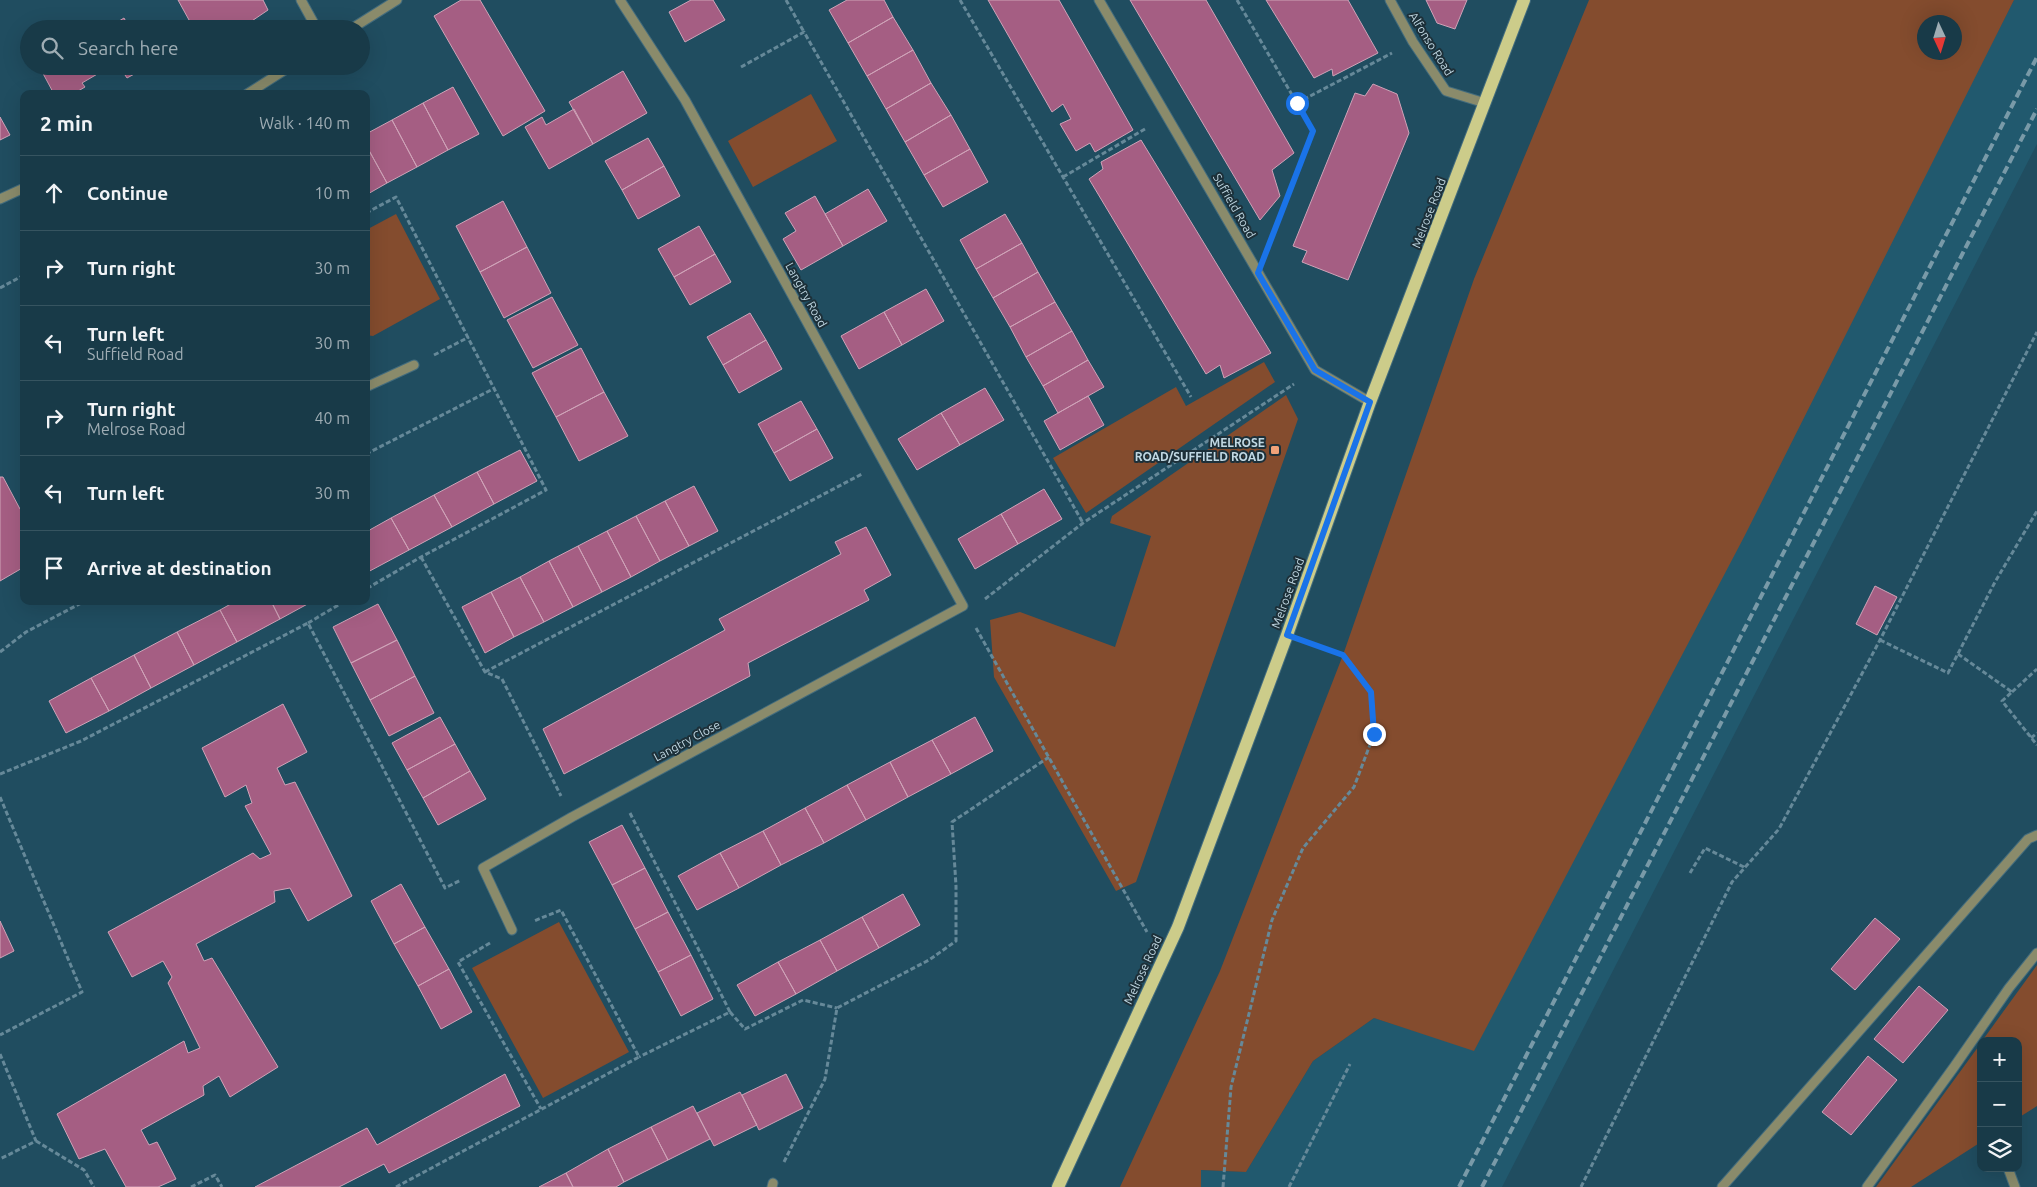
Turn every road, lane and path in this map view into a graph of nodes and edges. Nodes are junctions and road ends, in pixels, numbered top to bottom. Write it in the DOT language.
graph roads {
  1 [pos="301,0"];
  2 [pos="397,0"];
  3 [pos="620,0"];
  4 [pos="786,0"];
  5 [pos="960,0"];
  6 [pos="1099,0"];
  7 [pos="1237,0"];
  8 [pos="1390,0"];
  9 [pos="1524,0"];
  10 [pos="312,20"];
  11 [pos="365,20"];
  12 [pos="804,32"];
  13 [pos="1413,42"];
  14 [pos="740,68"];
  15 [pos="277,75"];
  16 [pos="253,90"];
  17 [pos="1297,103"];
  18 [pos="1485,103"];
  19 [pos="1167,116"];
  20 [pos="1063,177"];
  21 [pos="20,190"];
  22 [pos="0,199"];
  23 [pos="370,211"];
  24 [pos="1258,273"];
  25 [pos="20,277"];
  26 [pos="0,288"];
  27 [pos="2037,332"];
  28 [pos="469,337"];
  29 [pos="414,365"];
  30 [pos="1315,370"];
  31 [pos="370,385"];
  32 [pos="495,388"];
  33 [pos="1191,397"];
  34 [pos="1370,402"];
  35 [pos="370,452"];
  36 [pos="884,462"];
  37 [pos="2037,511"];
  38 [pos="1083,523"];
  39 [pos="421,557"];
  40 [pos="370,587"];
  41 [pos="77,605"];
  42 [pos="338,605"];
  43 [pos="965,609"];
  44 [pos="308,623"];
  45 [pos="1287,635"];
  46 [pos="1880,640"];
  47 [pos="0,652"];
  48 [pos="1958,654"];
  49 [pos="2037,669"];
  50 [pos="485,672"];
  51 [pos="2012,692"];
  52 [pos="2037,733"];
  53 [pos="2031,738"];
  54 [pos="2037,745"];
  55 [pos="1049,757"];
  56 [pos="0,774"];
  57 [pos="620,792"];
  58 [pos="0,797"];
  59 [pos="572,817"];
  60 [pos="2037,834"];
  61 [pos="1744,867"];
  62 [pos="483,868"];
  63 [pos="1690,873"];
  64 [pos="512,930"];
  65 [pos="2037,953"];
  66 [pos="1163,960"];
  67 [pos="837,1008"];
  68 [pos="730,1012"];
  69 [pos="0,1035"];
  70 [pos="0,1054"];
  71 [pos="639,1057"];
  72 [pos="1350,1064"];
  73 [pos="541,1109"];
  74 [pos="36,1141"];
  75 [pos="0,1160"];
  76 [pos="2009,1172"];
  77 [pos="773,1185"];
  78 [pos="94,1187"];
  79 [pos="192,1187"];
  80 [pos="222,1187"];
  81 [pos="396,1187"];
  82 [pos="1058,1187"];
  83 [pos="1223,1187"];
  84 [pos="1289,1187"];
  85 [pos="1581,1187"];
  86 [pos="1722,1187"];
  87 [pos="1867,1187"];
  88 [pos="2015,1187"];
  1 -- 10 [label="street"];
  2 -- 11 [label="street"];
  3 -- 36 [label="street, Langtry Road"];
  4 -- 12 [label="path"];
  5 -- 20 [label="path"];
  6 -- 19 [label="street, Suffield Road"];
  7 -- 17 [label="path"];
  8 -- 13 [label="street, Alfonso Road"];
  9 -- 18 [label="main road, Melrose Road"];
  12 -- 14 [label="path"];
  12 -- 38 [label="path"];
  13 -- 17 [label="path"];
  13 -- 18 [label="street, Alfonso Road"];
  15 -- 16 [label="street"];
  17 -- 24 [label="path"];
  18 -- 34 [label="main road, Melrose Road"];
  19 -- 20 [label="path"];
  19 -- 24 [label="street, Suffield Road"];
  20 -- 33 [label="path"];
  21 -- 22 [label="street"];
  23 -- 28 [label="path"];
  24 -- 30 [label="street, Suffield Road"];
  25 -- 26 [label="path"];
  27 -- 46 [label="path"];
  28 -- 29 [label="path"];
  28 -- 32 [label="path"];
  29 -- 31 [label="street"];
  30 -- 34 [label="street, Suffield Road"];
  30 -- 38 [label="path"];
  32 -- 35 [label="path"];
  32 -- 39 [label="path"];
  34 -- 45 [label="main road, Melrose Road"];
  36 -- 43 [label="street, Langtry Road"];
  36 -- 50 [label="path"];
  37 -- 48 [label="path"];
  38 -- 43 [label="path"];
  39 -- 40 [label="path"];
  39 -- 50 [label="path"];
  41 -- 47 [label="path"];
  42 -- 44 [label="path"];
  43 -- 55 [label="path"];
  43 -- 57 [label="street, Langtry Close"];
  44 -- 56 [label="path"];
  44 -- 62 [label="path"];
  45 -- 66 [label="main road, Melrose Road"];
  45 -- 83 [label="path"];
  46 -- 48 [label="path"];
  46 -- 61 [label="path"];
  48 -- 51 [label="path"];
  49 -- 51 [label="path"];
  50 -- 59 [label="path"];
  51 -- 53 [label="path"];
  52 -- 53 [label="path"];
  53 -- 54 [label="path"];
  55 -- 66 [label="path"];
  55 -- 67 [label="path"];
  57 -- 59 [label="street, Langtry Close"];
  57 -- 68 [label="path"];
  58 -- 69 [label="path"];
  59 -- 62 [label="street, Langtry Close"];
  60 -- 86 [label="street"];
  61 -- 63 [label="path"];
  61 -- 85 [label="path"];
  62 -- 64 [label="street"];
  64 -- 71 [label="path"];
  64 -- 73 [label="path"];
  65 -- 87 [label="street"];
  66 -- 82 [label="main road, Melrose Road"];
  67 -- 68 [label="path"];
  67 -- 77 [label="path"];
  68 -- 71 [label="path"];
  70 -- 74 [label="path"];
  71 -- 73 [label="path"];
  72 -- 84 [label="path"];
  73 -- 81 [label="path"];
  74 -- 75 [label="path"];
  74 -- 78 [label="path"];
  76 -- 88 [label="street"];
  79 -- 80 [label="path"];
}
